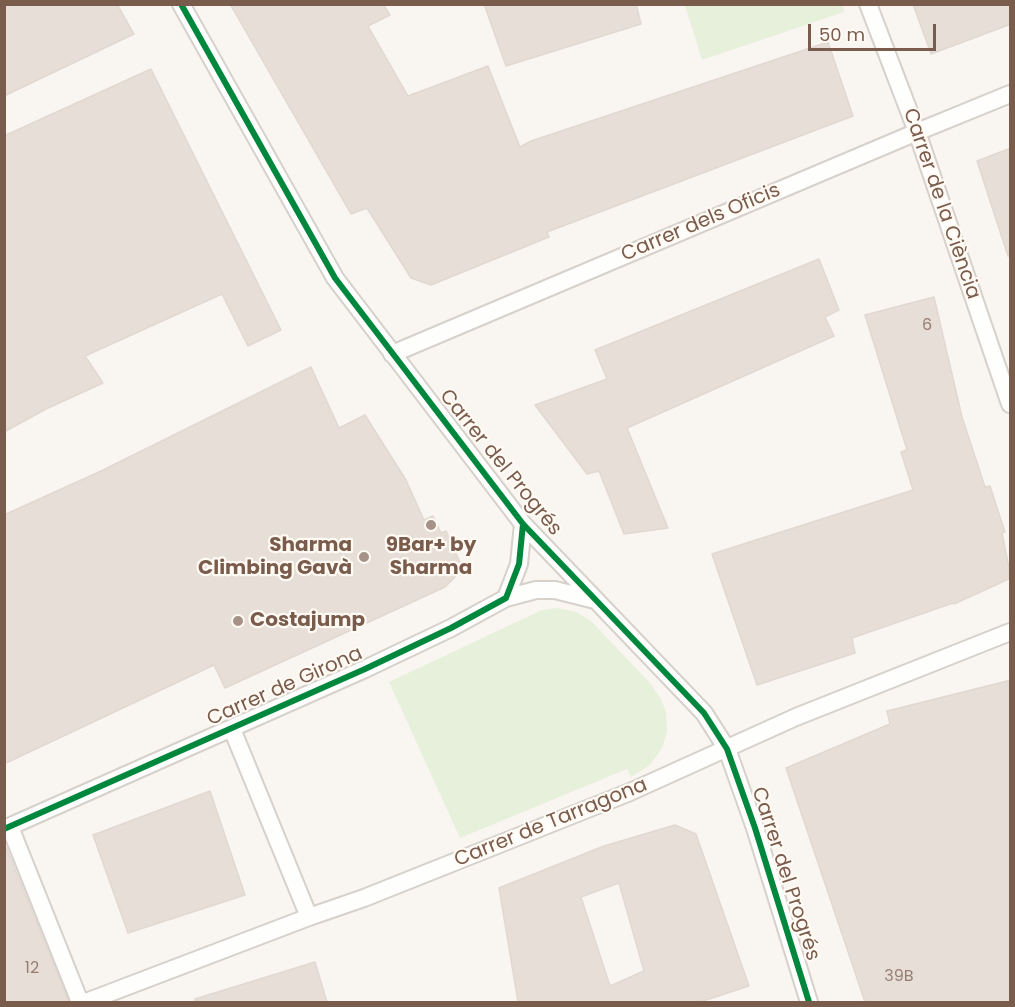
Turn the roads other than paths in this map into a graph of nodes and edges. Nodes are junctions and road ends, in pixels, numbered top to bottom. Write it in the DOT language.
graph roads {
  1 [pos="181,4"];
  2 [pos="868,4"];
  3 [pos="1011,94"];
  4 [pos="917,132"];
  5 [pos="392,354"];
  6 [pos="1011,405"];
  7 [pos="523,524"];
  8 [pos="506,598"];
  9 [pos="597,601"];
  10 [pos="1011,632"];
  11 [pos="232,729"];
  12 [pos="727,749"];
  13 [pos="7,828"];
  14 [pos="309,917"];
  15 [pos="80,1002"];
  16 [pos="86,1002"];
  17 [pos="809,1002"];
  1 -- 5 [label="street, Carrer del Progrés"];
  2 -- 4 [label="street, Carrer de la Ciència"];
  3 -- 4 [label="street, Carrer dels Oficis"];
  4 -- 5 [label="street, Carrer dels Oficis"];
  4 -- 6 [label="street, Carrer de la Ciència"];
  5 -- 7 [label="street, Carrer del Progrés"];
  7 -- 8 [label="street"];
  7 -- 9 [label="street, Carrer del Progrés"];
  8 -- 9 [label="street, Carrer de Girona"];
  8 -- 11 [label="street, Carrer de Girona"];
  9 -- 12 [label="street, Carrer del Progrés"];
  10 -- 12 [label="street, Carrer de Tarragona"];
  11 -- 13 [label="street, Carrer de Girona"];
  11 -- 14 [label="street"];
  12 -- 14 [label="street, Carrer de Tarragona"];
  12 -- 17 [label="street, Carrer del Progrés"];
  13 -- 15 [label="street"];
  14 -- 16 [label="street, Carrer de Tarragona"];
}
